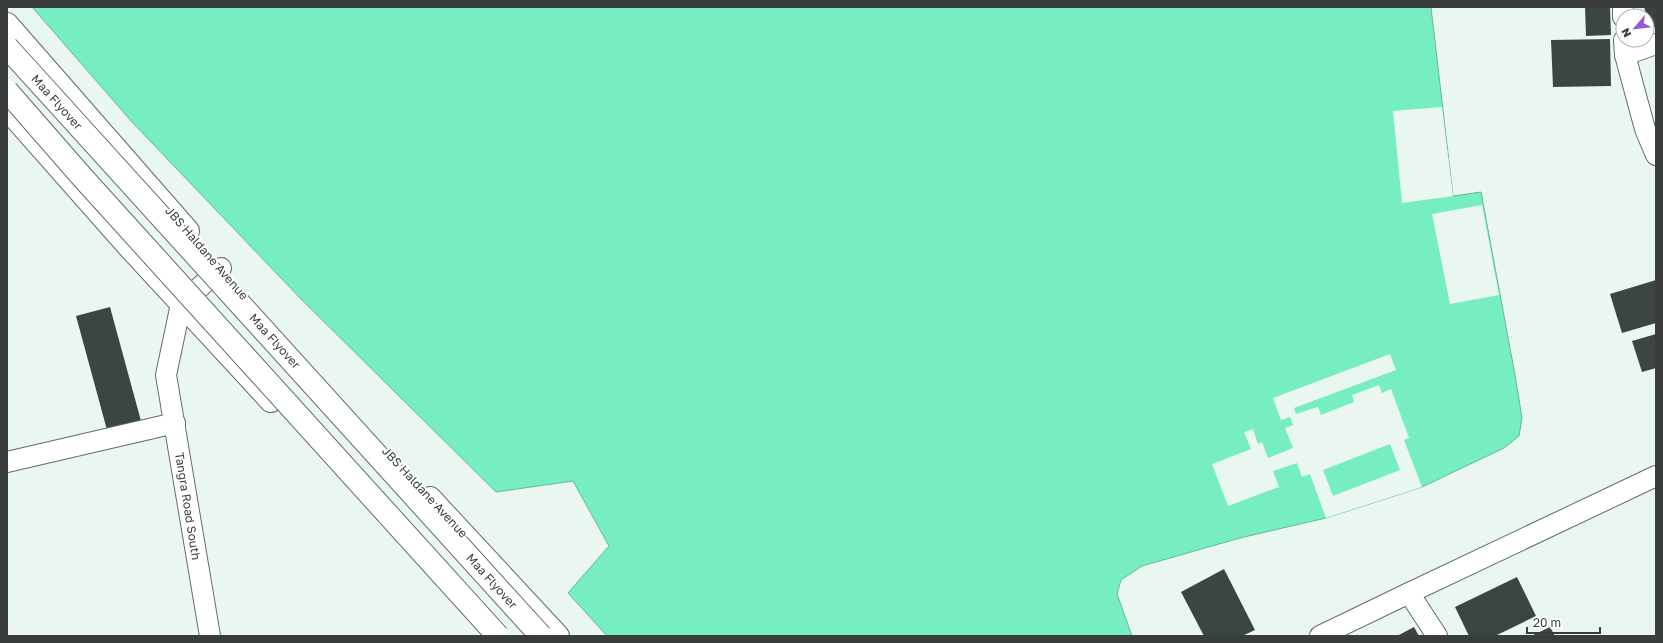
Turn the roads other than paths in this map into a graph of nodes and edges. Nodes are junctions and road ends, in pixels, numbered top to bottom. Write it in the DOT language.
graph roads {
  1 [pos="7,24"];
  2 [pos="7,47"];
  3 [pos="1625,48"];
  4 [pos="7,90"];
  5 [pos="9,115"];
  6 [pos="1656,155"];
  7 [pos="221,268"];
  8 [pos="181,304"];
  9 [pos="175,423"];
  10 [pos="7,462"];
  11 [pos="1656,476"];
  12 [pos="1409,593"];
  13 [pos="210,636"];
  14 [pos="488,636"];
  15 [pos="498,636"];
  16 [pos="541,636"];
  17 [pos="558,636"];
  18 [pos="1320,636"];
  19 [pos="1437,636"];
  1 -- 7 [label="main road, JBS Haldane Avenue"];
  2 -- 16 [label="main road, Maa Flyover, bridge"];
  3 -- 6 [label="street"];
  4 -- 15 [label="main road, bridge"];
  5 -- 8 [label="main road"];
  7 -- 8 [label="street"];
  7 -- 17 [label="main road, JBS Haldane Avenue"];
  8 -- 9 [label="street, Tangra Road South"];
  8 -- 14 [label="main road"];
  9 -- 10 [label="street"];
  9 -- 13 [label="street, Tangra Road South"];
  11 -- 12 [label="street"];
  12 -- 18 [label="street"];
  12 -- 19 [label="street"];
}
